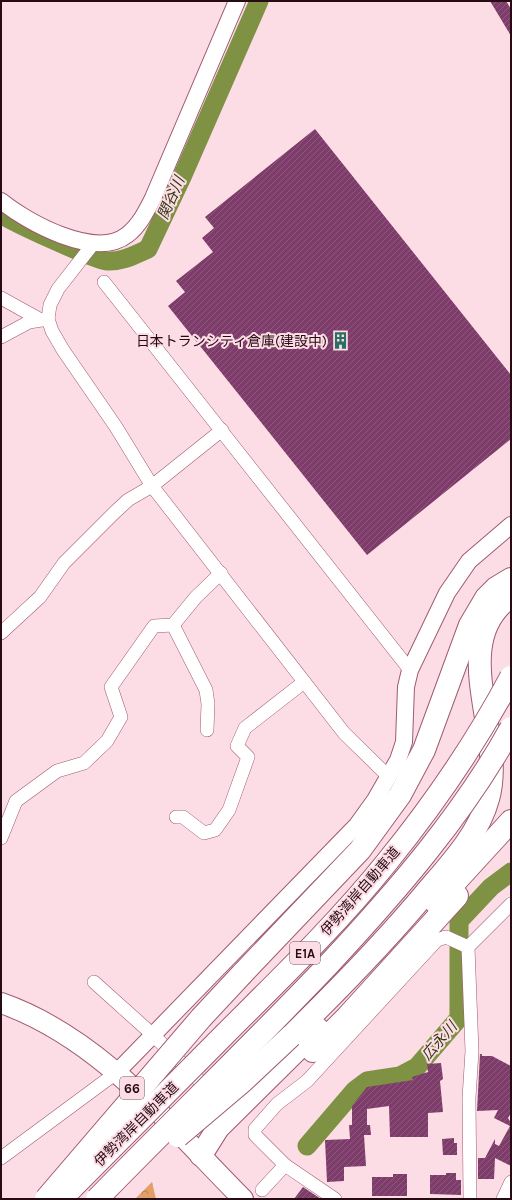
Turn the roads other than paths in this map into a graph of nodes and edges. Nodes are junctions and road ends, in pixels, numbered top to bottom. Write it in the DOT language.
graph roads {
  1 [pos="237,1"];
  2 [pos="1,201"];
  3 [pos="88,250"];
  4 [pos="104,282"];
  5 [pos="1,298"];
  6 [pos="44,319"];
  7 [pos="1,338"];
  8 [pos="222,430"];
  9 [pos="152,486"];
  10 [pos="511,525"];
  11 [pos="221,573"];
  12 [pos="511,579"];
  13 [pos="511,596"];
  14 [pos="173,625"];
  15 [pos="1,633"];
  16 [pos="410,670"];
  17 [pos="511,677"];
  18 [pos="304,682"];
  19 [pos="511,728"];
  20 [pos="207,730"];
  21 [pos="389,777"];
  22 [pos="176,817"];
  23 [pos="511,821"];
  24 [pos="511,836"];
  25 [pos="1,838"];
  26 [pos="511,904"];
  27 [pos="467,946"];
  28 [pos="94,982"];
  29 [pos="1,1003"];
  30 [pos="153,1035"];
  31 [pos="116,1073"];
  32 [pos="272,1100"];
  33 [pos="222,1103"];
  34 [pos="201,1155"];
  35 [pos="1,1158"];
  36 [pos="286,1165"];
  37 [pos="511,1182"];
  38 [pos="262,1190"];
  39 [pos="46,1199"];
  40 [pos="61,1199"];
  41 [pos="96,1199"];
  42 [pos="110,1199"];
  43 [pos="243,1199"];
  44 [pos="335,1199"];
  45 [pos="470,1199"];
  46 [pos="503,1199"];
  1 -- 3 [label="street"];
  2 -- 3 [label="street"];
  3 -- 6 [label="street"];
  4 -- 8 [label="street"];
  5 -- 6 [label="street"];
  6 -- 7 [label="street"];
  6 -- 9 [label="street"];
  8 -- 9 [label="street"];
  8 -- 16 [label="street"];
  9 -- 11 [label="street"];
  9 -- 15 [label="street"];
  10 -- 16 [label="street"];
  11 -- 14 [label="street"];
  11 -- 18 [label="street"];
  12 -- 39 [label="highway, bridge"];
  13 -- 42 [label="highway, bridge"];
  14 -- 20 [label="street"];
  14 -- 25 [label="street"];
  16 -- 21 [label="street"];
  17 -- 40 [label="highway, 伊勢湾岸自動車道 / E1A, bridge"];
  18 -- 21 [label="street"];
  18 -- 22 [label="street"];
  19 -- 41 [label="highway, 伊勢湾岸自動車道 / E1A, bridge"];
  21 -- 30 [label="street"];
  23 -- 34 [label="highway"];
  24 -- 32 [label="highway"];
  26 -- 27 [label="street"];
  27 -- 32 [label="street"];
  27 -- 45 [label="street"];
  28 -- 30 [label="street"];
  29 -- 31 [label="main road, 66"];
  30 -- 31 [label="street"];
  30 -- 33 [label="street"];
  31 -- 34 [label="main road, 66"];
  31 -- 35 [label="street"];
  32 -- 34 [label="highway"];
  32 -- 36 [label="street"];
  34 -- 43 [label="main road, 66"];
  36 -- 38 [label="street"];
  36 -- 44 [label="street"];
  37 -- 46 [label="street"];
}
